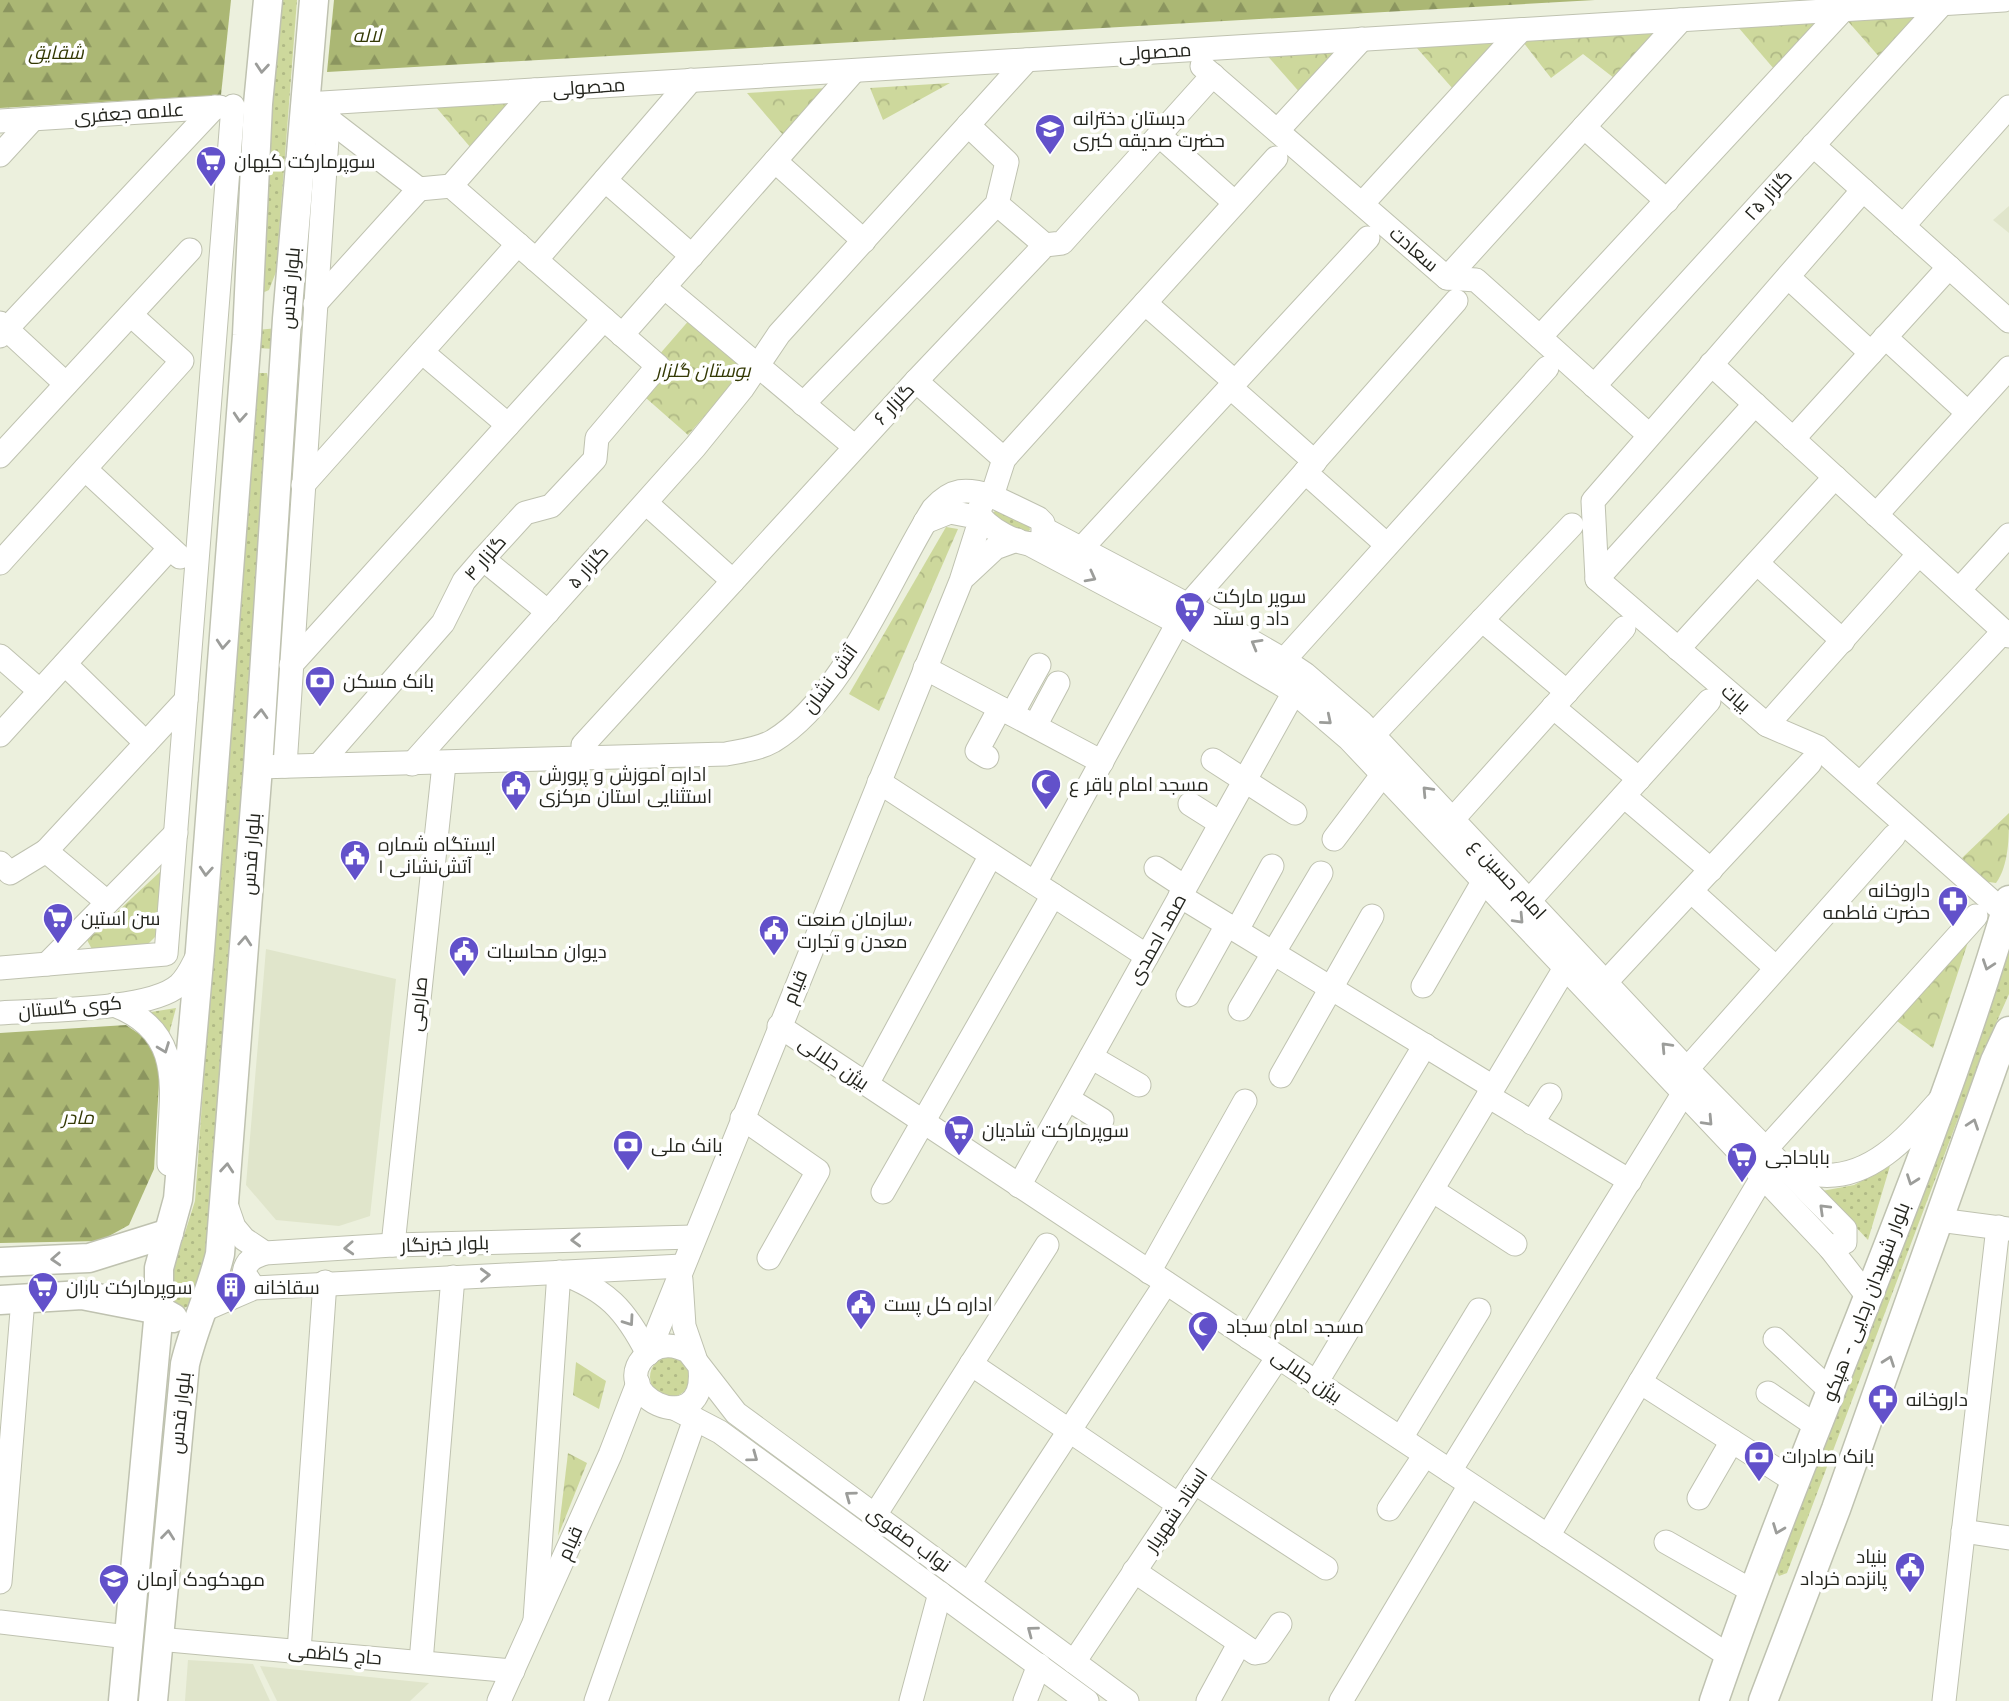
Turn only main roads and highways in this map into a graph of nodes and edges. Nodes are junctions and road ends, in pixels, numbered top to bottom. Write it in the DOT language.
graph roads {
  1 [pos="268,0"];
  2 [pos="314,0"];
  3 [pos="249,290"];
  4 [pos="302,299"];
  5 [pos="243,382"];
  6 [pos="283,387"];
  7 [pos="2007,907"];
  8 [pos="2009,1031"];
  9 [pos="169,1233"];
  10 [pos="89,1258"];
  11 [pos="0,1262"];
  12 [pos="82,1295"];
  13 [pos="12,1299"];
  14 [pos="159,1310"];
  15 [pos="201,1311"];
  16 [pos="1758,1582"];
  17 [pos="1805,1589"];
  18 [pos="1743,1621"];
  19 [pos="128,1637"];
  20 [pos="158,1639"];
  21 [pos="1785,1640"];
  22 [pos="123,1701"];
  23 [pos="153,1701"];
  24 [pos="1714,1701"];
  25 [pos="1763,1701"];
  1 -- 3 [label="main road, بلوار قدس, one-way"];
  2 -- 4 [label="main road, بلوار قدس"];
  3 -- 4 [label="main road"];
  3 -- 5 [label="main road, بلوار قدس"];
  4 -- 6 [label="main road, بلوار قدس"];
  5 -- 6 [label="main road"];
  5 -- 9 [label="main road, بلوار قدس, one-way"];
  15 -- 6 [label="main road, بلوار قدس, one-way"];
  7 -- 16 [label="main road, بلوار شهیدان رجایی - هپکو, one-way"];
  17 -- 8 [label="main road, بلوار شهیدان رجایی - هپکو, one-way"];
  9 -- 10 [label="main road"];
  9 -- 14 [label="main road, بلوار قدس"];
  10 -- 11 [label="main road, one-way"];
  10 -- 12 [label="main road"];
  12 -- 13 [label="main road"];
  12 -- 14 [label="main road"];
  14 -- 15 [label="main road"];
  14 -- 19 [label="main road, بلوار قدس"];
  20 -- 15 [label="main road, بلوار قدس, one-way"];
  16 -- 17 [label="main road"];
  16 -- 18 [label="main road, بلوار شهیدان رجایی - هپکو"];
  17 -- 21 [label="main road, بلوار شهیدان رجایی - هپکو"];
  18 -- 21 [label="main road"];
  18 -- 24 [label="main road, بلوار شهیدان رجایی - هپکو"];
  19 -- 20 [label="main road"];
  19 -- 22 [label="main road, بلوار قدس"];
  20 -- 23 [label="main road, بلوار قدس"];
  21 -- 25 [label="main road, بلوار شهیدان رجایی - هپکو"];
}
